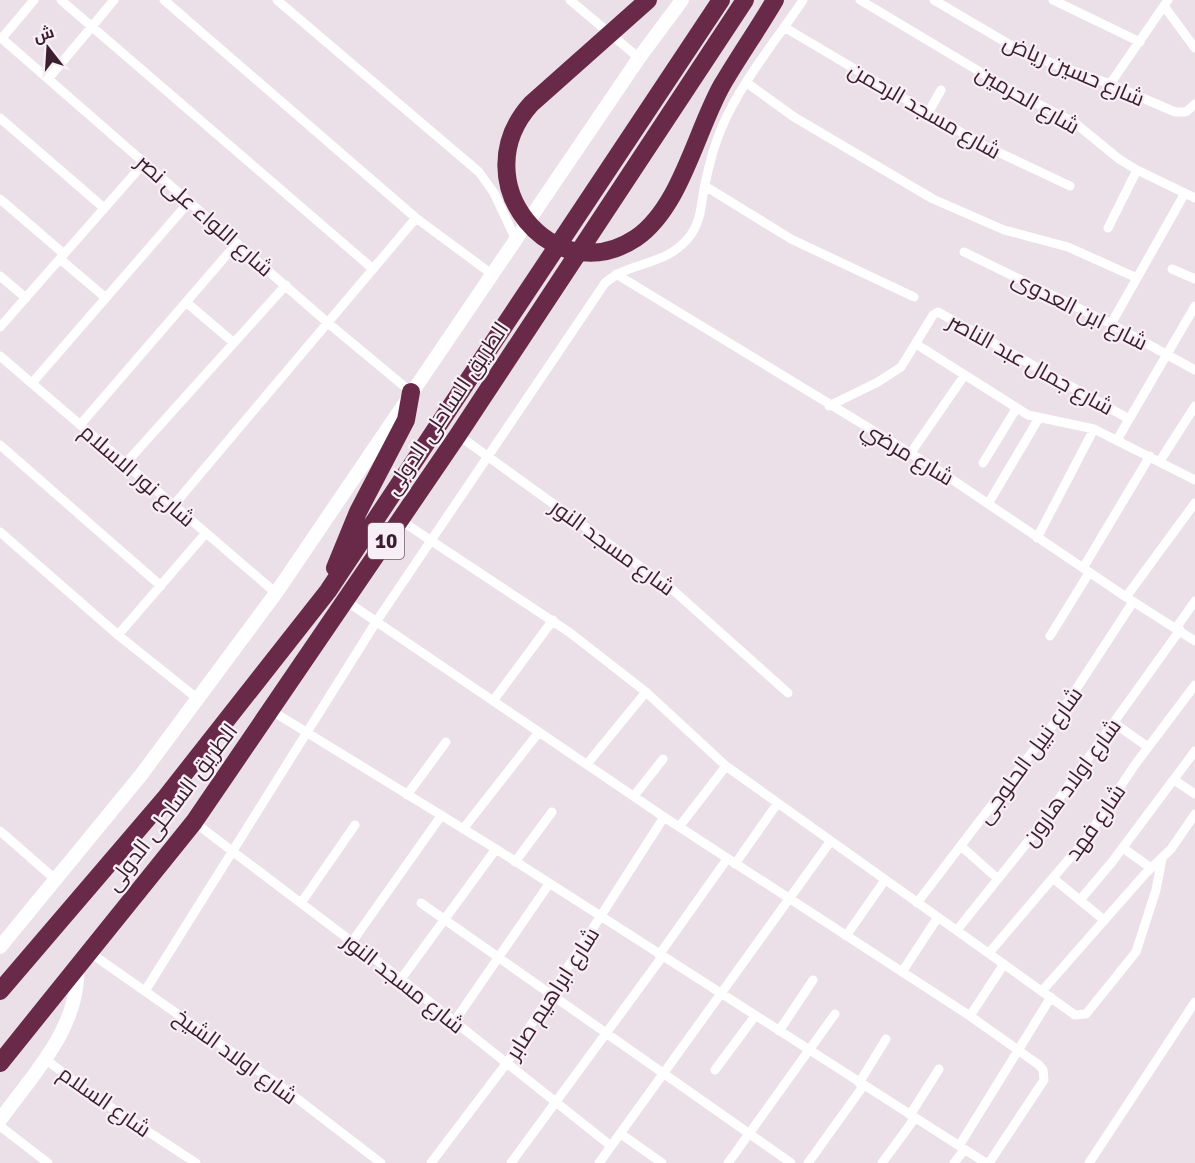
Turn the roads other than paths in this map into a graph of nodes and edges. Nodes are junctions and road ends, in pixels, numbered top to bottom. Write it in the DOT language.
graph roads {
  1 [pos="34,0"];
  2 [pos="61,0"];
  3 [pos="114,0"];
  4 [pos="164,0"];
  5 [pos="277,0"];
  6 [pos="570,0"];
  7 [pos="682,0"];
  8 [pos="721,0"];
  9 [pos="746,0"];
  10 [pos="775,0"];
  11 [pos="802,0"];
  12 [pos="860,0"];
  13 [pos="934,0"];
  14 [pos="1053,0"];
  15 [pos="645,3"];
  16 [pos="1166,3"];
  17 [pos="92,26"];
  18 [pos="784,27"];
  19 [pos="1,37"];
  20 [pos="1140,42"];
  21 [pos="1195,48"];
  22 [pos="639,58"];
  23 [pos="48,79"];
  24 [pos="747,83"];
  25 [pos="1110,84"];
  26 [pos="941,90"];
  27 [pos="1195,104"];
  28 [pos="928,113"];
  29 [pos="0,118"];
  30 [pos="144,163"];
  31 [pos="1137,170"];
  32 [pos="705,186"];
  33 [pos="1070,186"];
  34 [pos="1185,193"];
  35 [pos="1195,198"];
  36 [pos="0,199"];
  37 [pos="189,202"];
  38 [pos="104,208"];
  39 [pos="416,218"];
  40 [pos="1108,228"];
  41 [pos="516,240"];
  42 [pos="237,243"];
  43 [pos="963,252"];
  44 [pos="62,256"];
  45 [pos="373,269"];
  46 [pos="1172,269"];
  47 [pos="616,274"];
  48 [pos="493,275"];
  49 [pos="0,276"];
  50 [pos="1137,278"];
  51 [pos="1195,279"];
  52 [pos="286,285"];
  53 [pos="914,297"];
  54 [pos="26,298"];
  55 [pos="106,298"];
  56 [pos="186,302"];
  57 [pos="1195,306"];
  58 [pos="328,323"];
  59 [pos="1111,324"];
  60 [pos="0,327"];
  61 [pos="234,343"];
  62 [pos="916,344"];
  63 [pos="1166,355"];
  64 [pos="0,356"];
  65 [pos="1195,370"];
  66 [pos="964,375"];
  67 [pos="32,383"];
  68 [pos="411,392"];
  69 [pos="829,406"];
  70 [pos="1195,406"];
  71 [pos="1016,409"];
  72 [pos="1039,418"];
  73 [pos="1129,419"];
  74 [pos="80,425"];
  75 [pos="1094,429"];
  76 [pos="458,435"];
  77 [pos="1117,440"];
  78 [pos="0,445"];
  79 [pos="910,454"];
  80 [pos="1149,456"];
  81 [pos="488,457"];
  82 [pos="1160,461"];
  83 [pos="983,463"];
  84 [pos="125,464"];
  85 [pos="1195,480"];
  86 [pos="1195,503"];
  87 [pos="988,504"];
  88 [pos="173,506"];
  89 [pos="400,520"];
  90 [pos="0,532"];
  91 [pos="206,534"];
  92 [pos="1037,538"];
  93 [pos="430,540"];
  94 [pos="1086,571"];
  95 [pos="161,586"];
  96 [pos="328,591"];
  97 [pos="276,593"];
  98 [pos="1130,600"];
  99 [pos="346,601"];
  100 [pos="1195,602"];
  101 [pos="553,620"];
  102 [pos="376,622"];
  103 [pos="1178,629"];
  104 [pos="118,635"];
  105 [pos="1050,636"];
  106 [pos="1195,640"];
  107 [pos="1195,685"];
  108 [pos="646,692"];
  109 [pos="788,693"];
  110 [pos="198,699"];
  111 [pos="493,701"];
  112 [pos="272,711"];
  113 [pos="1114,723"];
  114 [pos="539,732"];
  115 [pos="307,733"];
  116 [pos="446,742"];
  117 [pos="1148,747"];
  118 [pos="1195,752"];
  119 [pos="663,759"];
  120 [pos="587,764"];
  121 [pos="726,766"];
  122 [pos="1174,780"];
  123 [pos="1195,794"];
  124 [pos="407,795"];
  125 [pos="634,796"];
  126 [pos="777,804"];
  127 [pos="552,812"];
  128 [pos="1195,814"];
  129 [pos="441,816"];
  130 [pos="664,817"];
  131 [pos="194,822"];
  132 [pos="356,825"];
  133 [pos="679,827"];
  134 [pos="463,829"];
  135 [pos="0,831"];
  136 [pos="830,842"];
  137 [pos="962,847"];
  138 [pos="1123,848"];
  139 [pos="496,849"];
  140 [pos="232,851"];
  141 [pos="1162,859"];
  142 [pos="731,861"];
  143 [pos="515,862"];
  144 [pos="1151,868"];
  145 [pos="998,879"];
  146 [pos="1054,879"];
  147 [pos="56,880"];
  148 [pos="885,880"];
  149 [pos="549,885"];
  150 [pos="789,899"];
  151 [pos="1080,900"];
  152 [pos="302,903"];
  153 [pos="421,903"];
  154 [pos="917,903"];
  155 [pos="938,917"];
  156 [pos="601,918"];
  157 [pos="1104,920"];
  158 [pos="443,921"];
  159 [pos="957,930"];
  160 [pos="846,936"];
  161 [pos="352,942"];
  162 [pos="0,947"];
  163 [pos="89,952"];
  164 [pos="989,953"];
  165 [pos="660,956"];
  166 [pos="498,959"];
  167 [pos="1004,964"];
  168 [pos="77,966"];
  169 [pos="902,972"];
  170 [pos="401,979"];
  171 [pos="813,980"];
  172 [pos="0,991"];
  173 [pos="145,991"];
  174 [pos="1042,991"];
  175 [pos="722,994"];
  176 [pos="551,996"];
  177 [pos="1051,997"];
  178 [pos="1195,1002"];
  179 [pos="834,1014"];
  180 [pos="755,1016"];
  181 [pos="970,1016"];
  182 [pos="454,1022"];
  183 [pos="779,1031"];
  184 [pos="607,1035"];
  185 [pos="886,1039"];
  186 [pos="1018,1050"];
  187 [pos="810,1051"];
  188 [pos="44,1058"];
  189 [pos="0,1063"];
  190 [pos="506,1064"];
  191 [pos="939,1069"];
  192 [pos="714,1070"];
  193 [pos="664,1076"];
  194 [pos="862,1084"];
  195 [pos="556,1103"];
  196 [pos="912,1117"];
  197 [pos="0,1120"];
  198 [pos="0,1126"];
  199 [pos="621,1134"];
  200 [pos="748,1135"];
  201 [pos="611,1146"];
  202 [pos="961,1148"];
  203 [pos="48,1163"];
  204 [pos="196,1163"];
  205 [pos="381,1163"];
  206 [pos="431,1163"];
  207 [pos="511,1163"];
  208 [pos="599,1163"];
  209 [pos="662,1163"];
  210 [pos="728,1163"];
  211 [pos="791,1163"];
  212 [pos="808,1163"];
  213 [pos="882,1163"];
  214 [pos="954,1163"];
  215 [pos="987,1163"];
  216 [pos="1089,1163"];
  1 -- 19 [label="street"];
  2 -- 17 [label="street"];
  3 -- 17 [label="street"];
  4 -- 39 [label="street"];
  5 -- 41 [label="street"];
  6 -- 22 [label="street"];
  7 -- 22 [label="street"];
  8 -- 96 [label="highway, الطريق الساحلى الدولى / 10"];
  9 -- 76 [label="highway, الطريق الساحلى الدولى / 10"];
  10 -- 15 [label="highway"];
  11 -- 18 [label="street"];
  12 -- 31 [label="street, شارع الحرمين"];
  13 -- 25 [label="street, شارع حسين رياض"];
  14 -- 20 [label="street"];
  16 -- 20 [label="street"];
  16 -- 21 [label="street"];
  17 -- 23 [label="street"];
  17 -- 45 [label="street"];
  18 -- 24 [label="street"];
  18 -- 28 [label="street, شارع مسجد الرحمن"];
  19 -- 23 [label="street, شارع اللواء على نصر"];
  20 -- 25 [label="street"];
  22 -- 41 [label="street"];
  23 -- 30 [label="street, شارع اللواء على نصر"];
  24 -- 32 [label="street"];
  24 -- 50 [label="street"];
  25 -- 27 [label="street, شارع حسين رياض"];
  26 -- 28 [label="street"];
  28 -- 33 [label="street, شارع مسجد الرحمن"];
  29 -- 38 [label="street"];
  30 -- 37 [label="street, شارع اللواء على نصر"];
  30 -- 38 [label="street"];
  31 -- 34 [label="street, شارع الحرمين"];
  31 -- 40 [label="street"];
  32 -- 47 [label="street"];
  32 -- 53 [label="street"];
  34 -- 35 [label="street, شارع الحرمين"];
  34 -- 50 [label="street"];
  36 -- 44 [label="street"];
  37 -- 42 [label="street, شارع اللواء على نصر"];
  37 -- 55 [label="street"];
  38 -- 44 [label="street"];
  39 -- 45 [label="street"];
  39 -- 48 [label="street"];
  41 -- 48 [label="street"];
  42 -- 52 [label="street, شارع اللواء على نصر"];
  42 -- 56 [label="street"];
  43 -- 59 [label="street, شارع ابن العدوى"];
  44 -- 54 [label="street"];
  44 -- 55 [label="street"];
  45 -- 58 [label="street"];
  46 -- 51 [label="street"];
  47 -- 69 [label="street, شارع مرضي"];
  47 -- 81 [label="street"];
  48 -- 68 [label="street"];
  49 -- 54 [label="street"];
  50 -- 59 [label="street"];
  52 -- 58 [label="street, شارع اللواء على نصر"];
  52 -- 61 [label="street"];
  54 -- 60 [label="street"];
  55 -- 67 [label="street"];
  56 -- 61 [label="street"];
  56 -- 74 [label="street"];
  57 -- 63 [label="street"];
  58 -- 68 [label="street, شارع اللواء على نصر"];
  58 -- 88 [label="street"];
  59 -- 63 [label="street, شارع ابن العدوى"];
  61 -- 84 [label="street"];
  62 -- 66 [label="street"];
  62 -- 69 [label="street, شارع جمال عبد الناصر"];
  62 -- 73 [label="street, شارع جمال عبد الناصر"];
  63 -- 65 [label="street, شارع ابن العدوى"];
  63 -- 73 [label="street"];
  64 -- 67 [label="street, شارع نور الاسلام"];
  66 -- 71 [label="street"];
  66 -- 79 [label="street"];
  67 -- 74 [label="street, شارع نور الاسلام"];
  68 -- 96 [label="highway"];
  68 -- 97 [label="street"];
  69 -- 79 [label="street, شارع مرضي"];
  70 -- 82 [label="street"];
  71 -- 72 [label="street"];
  71 -- 83 [label="street"];
  72 -- 75 [label="street"];
  72 -- 87 [label="street"];
  73 -- 77 [label="street"];
  74 -- 84 [label="street, شارع نور الاسلام"];
  75 -- 77 [label="street"];
  75 -- 92 [label="street"];
  76 -- 81 [label="street, شارع مسجد النور"];
  76 -- 89 [label="highway, الطريق الساحلى الدولى / 10"];
  77 -- 80 [label="street"];
  78 -- 95 [label="street"];
  79 -- 87 [label="street, شارع مرضي"];
  80 -- 82 [label="street"];
  80 -- 94 [label="street"];
  81 -- 93 [label="street"];
  81 -- 109 [label="street, شارع مسجد النور"];
  82 -- 85 [label="street"];
  84 -- 88 [label="street, شارع نور الاسلام"];
  86 -- 98 [label="street, شارع نبيل الحلوجى"];
  87 -- 92 [label="street, شارع مرضي"];
  88 -- 91 [label="street, شارع نور الاسلام"];
  89 -- 93 [label="street"];
  89 -- 99 [label="highway, الطريق الساحلى الدولى / 10"];
  90 -- 104 [label="street"];
  91 -- 95 [label="street"];
  91 -- 97 [label="street, شارع نور الاسلام"];
  92 -- 94 [label="street, شارع مرضي"];
  93 -- 101 [label="street"];
  93 -- 102 [label="street"];
  94 -- 98 [label="street, شارع مرضي"];
  94 -- 105 [label="street"];
  95 -- 104 [label="street"];
  96 -- 172 [label="highway, الطريق الساحلى الدولى / 10"];
  97 -- 110 [label="street"];
  98 -- 103 [label="street, شارع مرضي"];
  98 -- 137 [label="street, شارع نبيل الحلوجى"];
  99 -- 102 [label="street"];
  99 -- 112 [label="highway, الطريق الساحلى الدولى / 10"];
  100 -- 103 [label="street, شارع اولاد هارون"];
  101 -- 108 [label="street"];
  101 -- 111 [label="street"];
  102 -- 111 [label="street"];
  102 -- 115 [label="street"];
  103 -- 106 [label="street, شارع مرضي"];
  103 -- 113 [label="street, شارع اولاد هارون"];
  104 -- 110 [label="street"];
  107 -- 117 [label="street, شارع فهد"];
  108 -- 120 [label="street"];
  108 -- 121 [label="street"];
  110 -- 147 [label="street"];
  111 -- 114 [label="street"];
  112 -- 115 [label="street"];
  112 -- 131 [label="highway, الطريق الساحلى الدولى / 10"];
  113 -- 117 [label="street"];
  113 -- 145 [label="street, شارع اولاد هارون"];
  114 -- 120 [label="street"];
  114 -- 134 [label="street"];
  115 -- 124 [label="street"];
  115 -- 140 [label="street"];
  116 -- 124 [label="street"];
  117 -- 146 [label="street, شارع فهد"];
  118 -- 122 [label="street"];
  119 -- 125 [label="street"];
  120 -- 125 [label="street"];
  121 -- 126 [label="street"];
  121 -- 133 [label="street"];
  122 -- 123 [label="street"];
  122 -- 138 [label="street"];
  124 -- 129 [label="street"];
  125 -- 130 [label="street"];
  126 -- 136 [label="street"];
  126 -- 142 [label="street"];
  127 -- 143 [label="street"];
  128 -- 141 [label="street"];
  129 -- 134 [label="street"];
  129 -- 161 [label="street"];
  130 -- 133 [label="street"];
  130 -- 156 [label="street, شارع ابراهيم صابر"];
  131 -- 140 [label="street, شارع مسجد النور"];
  131 -- 163 [label="highway, الطريق الساحلى الدولى / 10"];
  132 -- 152 [label="street"];
  133 -- 142 [label="street"];
  134 -- 139 [label="street"];
  135 -- 147 [label="street"];
  136 -- 148 [label="street"];
  136 -- 150 [label="street"];
  137 -- 145 [label="street"];
  137 -- 154 [label="street, شارع نبيل الحلوجى"];
  138 -- 144 [label="street"];
  138 -- 151 [label="street"];
  139 -- 143 [label="street"];
  139 -- 158 [label="street"];
  140 -- 152 [label="street, شارع مسجد النور"];
  140 -- 173 [label="street"];
  141 -- 144 [label="street"];
  141 -- 177 [label="street"];
  142 -- 150 [label="street"];
  142 -- 165 [label="street"];
  143 -- 149 [label="street"];
  144 -- 157 [label="street"];
  145 -- 159 [label="street, شارع اولاد هارون"];
  146 -- 151 [label="street"];
  146 -- 164 [label="street, شارع فهد"];
  147 -- 162 [label="street"];
  148 -- 154 [label="street"];
  148 -- 160 [label="street"];
  149 -- 156 [label="street"];
  149 -- 166 [label="street"];
  150 -- 160 [label="street"];
  150 -- 175 [label="street"];
  151 -- 157 [label="street"];
  152 -- 161 [label="street, شارع مسجد النور"];
  153 -- 158 [label="street"];
  154 -- 155 [label="street"];
  155 -- 159 [label="street"];
  155 -- 169 [label="street"];
  156 -- 165 [label="street"];
  156 -- 176 [label="street, شارع ابراهيم صابر"];
  157 -- 174 [label="street"];
  158 -- 166 [label="street"];
  158 -- 170 [label="street"];
  159 -- 164 [label="street"];
  160 -- 169 [label="street"];
  161 -- 170 [label="street, شارع مسجد النور"];
  163 -- 168 [label="highway, الطريق الساحلى الدولى / 10"];
  163 -- 173 [label="street, شارع اولاد الشيخ"];
  164 -- 167 [label="street"];
  165 -- 175 [label="street"];
  165 -- 184 [label="street"];
  166 -- 176 [label="street"];
  166 -- 182 [label="street"];
  167 -- 174 [label="street"];
  167 -- 181 [label="street"];
  168 -- 188 [label="street"];
  168 -- 189 [label="highway, الطريق الساحلى الدولى / 10"];
  169 -- 181 [label="street"];
  170 -- 182 [label="street, شارع مسجد النور"];
  171 -- 183 [label="street"];
  173 -- 205 [label="street, شارع اولاد الشيخ"];
  174 -- 177 [label="street"];
  175 -- 180 [label="street"];
  175 -- 193 [label="street"];
  176 -- 184 [label="street"];
  176 -- 190 [label="street, شارع ابراهيم صابر"];
  177 -- 186 [label="street"];
  178 -- 216 [label="street"];
  179 -- 187 [label="street"];
  180 -- 183 [label="street"];
  180 -- 192 [label="street"];
  181 -- 186 [label="street"];
  182 -- 190 [label="street, شارع مسجد النور"];
  183 -- 187 [label="street"];
  184 -- 193 [label="street"];
  184 -- 195 [label="street"];
  185 -- 194 [label="street"];
  186 -- 202 [label="street"];
  186 -- 215 [label="street"];
  187 -- 194 [label="street"];
  187 -- 200 [label="street"];
  188 -- 197 [label="street"];
  188 -- 204 [label="street, شارع السلام"];
  190 -- 195 [label="street, شارع مسجد النور"];
  190 -- 206 [label="street, شارع ابراهيم صابر"];
  191 -- 196 [label="street"];
  193 -- 199 [label="street"];
  193 -- 200 [label="street"];
  194 -- 196 [label="street"];
  194 -- 212 [label="street"];
  195 -- 201 [label="street, شارع مسجد النور"];
  195 -- 207 [label="street"];
  196 -- 202 [label="street"];
  196 -- 213 [label="street"];
  198 -- 203 [label="street"];
  199 -- 201 [label="street"];
  199 -- 209 [label="street"];
  200 -- 210 [label="street"];
  200 -- 211 [label="street"];
  201 -- 208 [label="street"];
  202 -- 214 [label="street"];
  202 -- 215 [label="street"];
}
